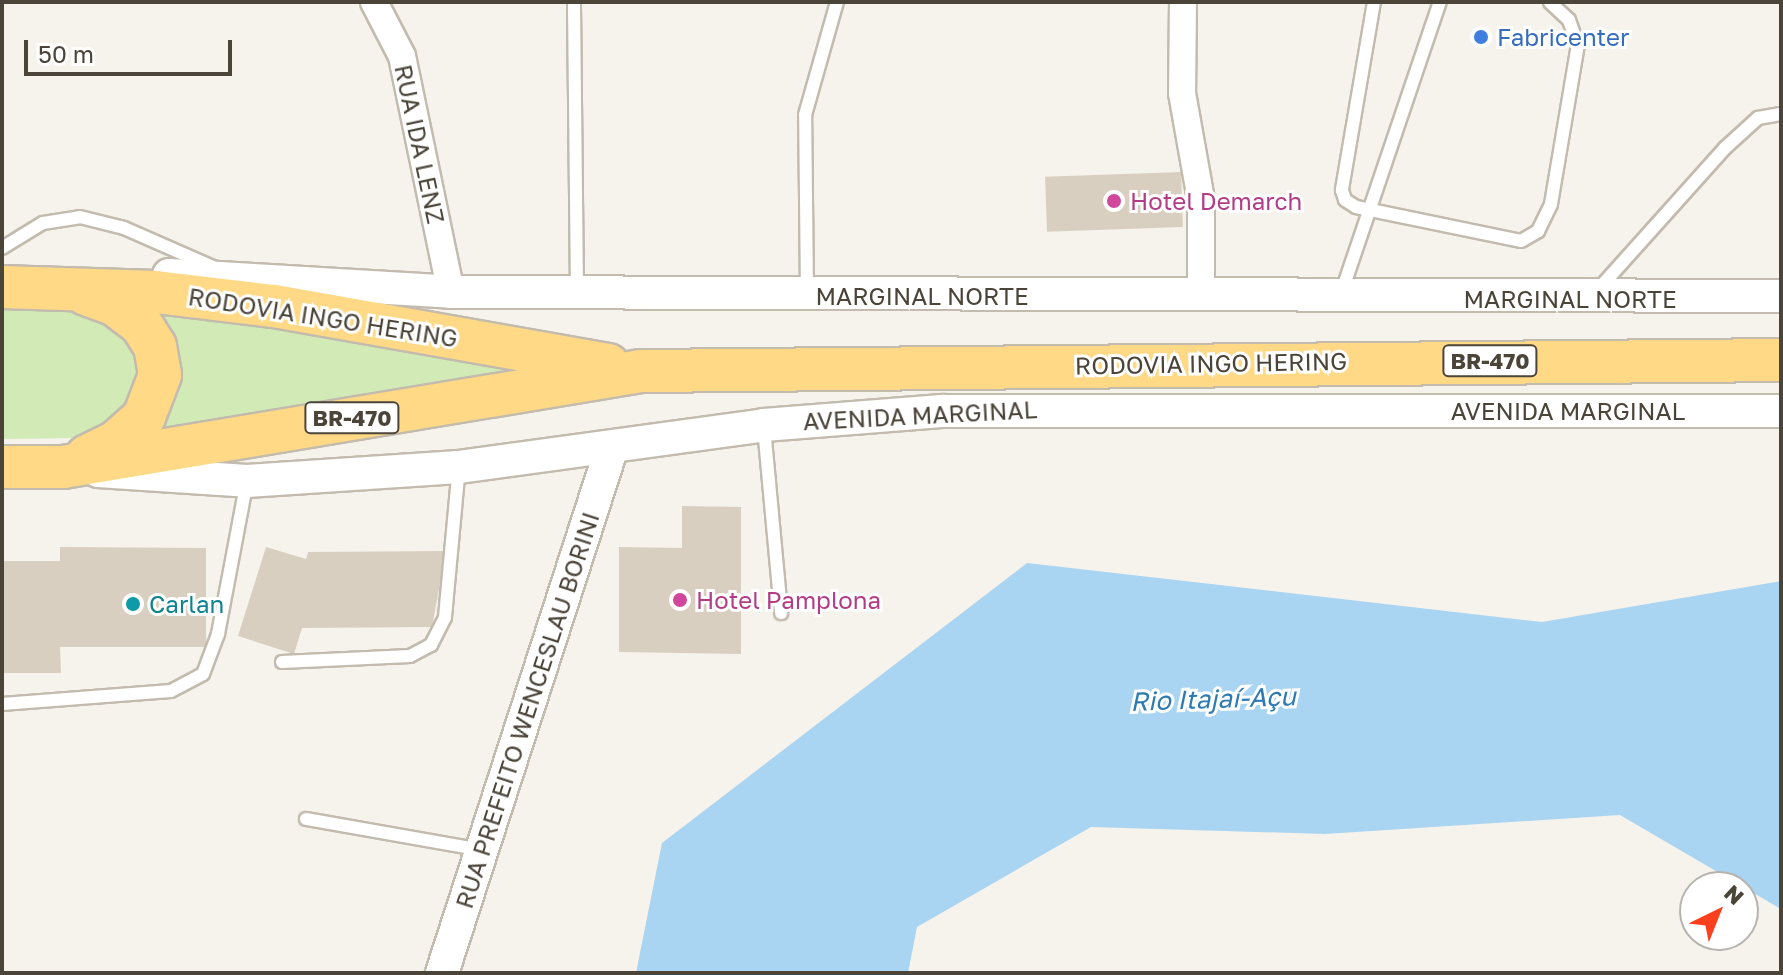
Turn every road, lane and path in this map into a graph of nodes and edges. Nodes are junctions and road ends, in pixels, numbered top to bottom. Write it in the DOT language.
graph roads {
  1 [pos="374,2"];
  2 [pos="837,2"];
  3 [pos="1183,2"];
  4 [pos="1374,2"];
  5 [pos="1440,2"];
  6 [pos="1550,2"];
  7 [pos="574,5"];
  8 [pos="1781,114"];
  9 [pos="1372,208"];
  10 [pos="2,248"];
  11 [pos="236,279"];
  12 [pos="2,287"];
  13 [pos="66,287"];
  14 [pos="577,290"];
  15 [pos="451,292"];
  16 [pos="807,296"];
  17 [pos="1201,296"];
  18 [pos="1781,296"];
  19 [pos="1340,298"];
  20 [pos="1591,299"];
  21 [pos="1781,360"];
  22 [pos="641,371"];
  23 [pos="1781,411"];
  24 [pos="764,425"];
  25 [pos="612,447"];
  26 [pos="2,467"];
  27 [pos="63,467"];
  28 [pos="459,467"];
  29 [pos="247,481"];
  30 [pos="781,613"];
  31 [pos="282,662"];
  32 [pos="2,704"];
  33 [pos="306,819"];
  34 [pos="481,850"];
  35 [pos="442,973"];
  1 -- 15 [label="street, RUA IDA LENZ"];
  2 -- 16 [label="lane"];
  3 -- 17 [label="street"];
  4 -- 9 [label="lane"];
  5 -- 9 [label="lane"];
  6 -- 9 [label="lane"];
  7 -- 14 [label="lane"];
  8 -- 20 [label="lane"];
  9 -- 19 [label="lane"];
  10 -- 11 [label="lane"];
  11 -- 13 [label="street, MARGINAL NORTE"];
  11 -- 15 [label="street, MARGINAL NORTE"];
  12 -- 13 [label="highway, RODOVIA INGO HERING / BR-470"];
  13 -- 22 [label="highway, RODOVIA INGO HERING / BR-470"];
  13 -- 27 [label="highway"];
  14 -- 15 [label="street, MARGINAL NORTE"];
  14 -- 16 [label="street, MARGINAL NORTE"];
  16 -- 17 [label="street, MARGINAL NORTE"];
  17 -- 19 [label="street, MARGINAL NORTE"];
  18 -- 20 [label="street, MARGINAL NORTE"];
  19 -- 20 [label="street, MARGINAL NORTE"];
  21 -- 22 [label="highway, RODOVIA INGO HERING / BR-470"];
  22 -- 27 [label="highway, RODOVIA INGO HERING / BR-470"];
  23 -- 24 [label="street, AVENIDA MARGINAL"];
  24 -- 25 [label="street, AVENIDA MARGINAL"];
  24 -- 30 [label="lane"];
  25 -- 28 [label="street, AVENIDA MARGINAL"];
  25 -- 34 [label="street, RUA PREFEITO WENCESLAU BORINI"];
  26 -- 27 [label="highway, RODOVIA INGO HERING / BR-470"];
  27 -- 29 [label="street, AVENIDA MARGINAL"];
  28 -- 29 [label="street, AVENIDA MARGINAL"];
  28 -- 31 [label="lane"];
  29 -- 32 [label="lane"];
  33 -- 34 [label="lane"];
  34 -- 35 [label="street, RUA PREFEITO WENCESLAU BORINI"];
}
